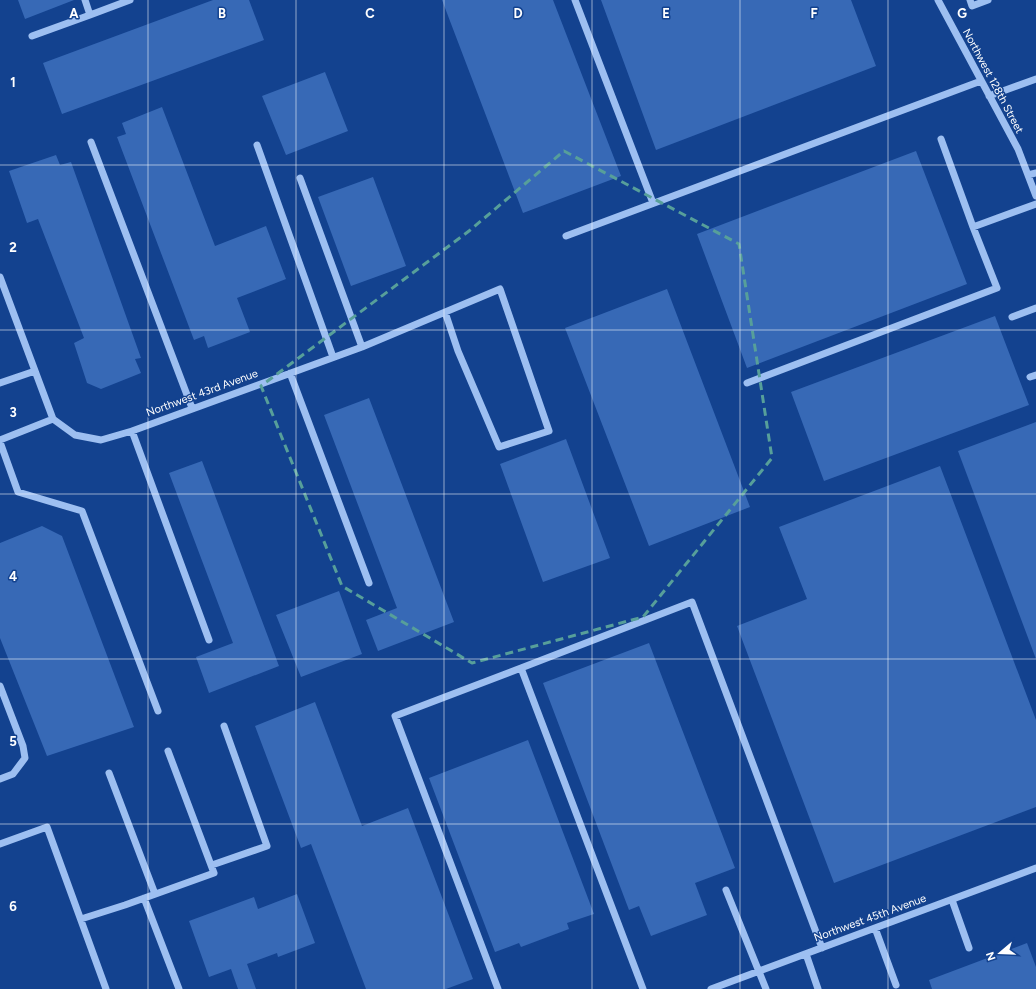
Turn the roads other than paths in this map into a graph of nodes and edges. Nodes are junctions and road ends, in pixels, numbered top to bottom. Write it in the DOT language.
graph roads {
  1 [pos="85,0"];
  2 [pos="130,0"];
  3 [pos="575,0"];
  4 [pos="938,0"];
  5 [pos="970,0"];
  6 [pos="988,0"];
  7 [pos="90,15"];
  8 [pos="32,36"];
  9 [pos="1036,79"];
  10 [pos="981,81"];
  11 [pos="989,96"];
  12 [pos="942,138"];
  13 [pos="91,142"];
  14 [pos="257,145"];
  15 [pos="1036,173"];
  16 [pos="1028,175"];
  17 [pos="300,178"];
  18 [pos="1036,196"];
  19 [pos="653,203"];
  20 [pos="1036,204"];
  21 [pos="973,227"];
  22 [pos="566,236"];
  23 [pos="1,280"];
  24 [pos="1036,308"];
  25 [pos="445,312"];
  26 [pos="1012,317"];
  27 [pos="362,347"];
  28 [pos="333,357"];
  29 [pos="35,370"];
  30 [pos="290,373"];
  31 [pos="0,383"];
  32 [pos="747,383"];
  33 [pos="192,408"];
  34 [pos="53,419"];
  35 [pos="132,431"];
  36 [pos="0,441"];
  37 [pos="369,583"];
  38 [pos="209,640"];
  39 [pos="521,668"];
  40 [pos="0,686"];
  41 [pos="158,711"];
  42 [pos="224,726"];
  43 [pos="168,751"];
  44 [pos="109,773"];
  45 [pos="0,779"];
  46 [pos="0,844"];
  47 [pos="212,865"];
  48 [pos="1036,868"];
  49 [pos="726,890"];
  50 [pos="155,894"];
  51 [pos="144,898"];
  52 [pos="952,900"];
  53 [pos="81,919"];
  54 [pos="875,928"];
  55 [pos="822,948"];
  56 [pos="969,948"];
  57 [pos="806,954"];
  58 [pos="759,971"];
  59 [pos="896,985"];
  60 [pos="106,989"];
  61 [pos="179,989"];
  62 [pos="498,989"];
  63 [pos="642,989"];
  64 [pos="711,989"];
  65 [pos="766,989"];
  66 [pos="818,989"];
  1 -- 7 [label="street"];
  2 -- 7 [label="street"];
  3 -- 19 [label="street"];
  4 -- 10 [label="street, Northwest 128th Street"];
  5 -- 6 [label="street"];
  7 -- 8 [label="street"];
  9 -- 11 [label="street"];
  10 -- 11 [label="street, Northwest 128th Street"];
  10 -- 19 [label="street"];
  11 -- 16 [label="street, Northwest 128th Street"];
  12 -- 21 [label="street"];
  13 -- 33 [label="street"];
  14 -- 28 [label="street"];
  15 -- 16 [label="street"];
  16 -- 18 [label="street, Northwest 128th Street"];
  17 -- 27 [label="street"];
  19 -- 22 [label="street"];
  20 -- 21 [label="street"];
  21 -- 32 [label="street"];
  23 -- 29 [label="street"];
  24 -- 26 [label="street"];
  25 -- 25 [label="street, Northwest 43rd Avenue"];
  25 -- 27 [label="street, Northwest 43rd Avenue"];
  27 -- 28 [label="street, Northwest 43rd Avenue"];
  28 -- 30 [label="street, Northwest 43rd Avenue"];
  29 -- 31 [label="street"];
  29 -- 34 [label="street"];
  30 -- 33 [label="street, Northwest 43rd Avenue"];
  30 -- 37 [label="street"];
  33 -- 35 [label="street, Northwest 43rd Avenue"];
  34 -- 35 [label="street, Northwest 43rd Avenue"];
  34 -- 36 [label="street"];
  35 -- 38 [label="street"];
  36 -- 41 [label="street"];
  39 -- 55 [label="street"];
  39 -- 62 [label="street"];
  39 -- 63 [label="street"];
  40 -- 45 [label="street"];
  42 -- 47 [label="street"];
  43 -- 47 [label="street"];
  44 -- 50 [label="street"];
  46 -- 53 [label="street"];
  47 -- 50 [label="street"];
  48 -- 52 [label="street, Northwest 45th Avenue"];
  49 -- 58 [label="street"];
  50 -- 51 [label="street"];
  51 -- 53 [label="street"];
  51 -- 61 [label="street"];
  52 -- 54 [label="street, Northwest 45th Avenue"];
  52 -- 56 [label="street"];
  53 -- 60 [label="street"];
  54 -- 55 [label="street, Northwest 45th Avenue"];
  54 -- 59 [label="street"];
  55 -- 57 [label="street, Northwest 45th Avenue"];
  57 -- 58 [label="street, Northwest 45th Avenue"];
  57 -- 66 [label="street"];
  58 -- 64 [label="street, Northwest 45th Avenue"];
  58 -- 65 [label="street"];
}
